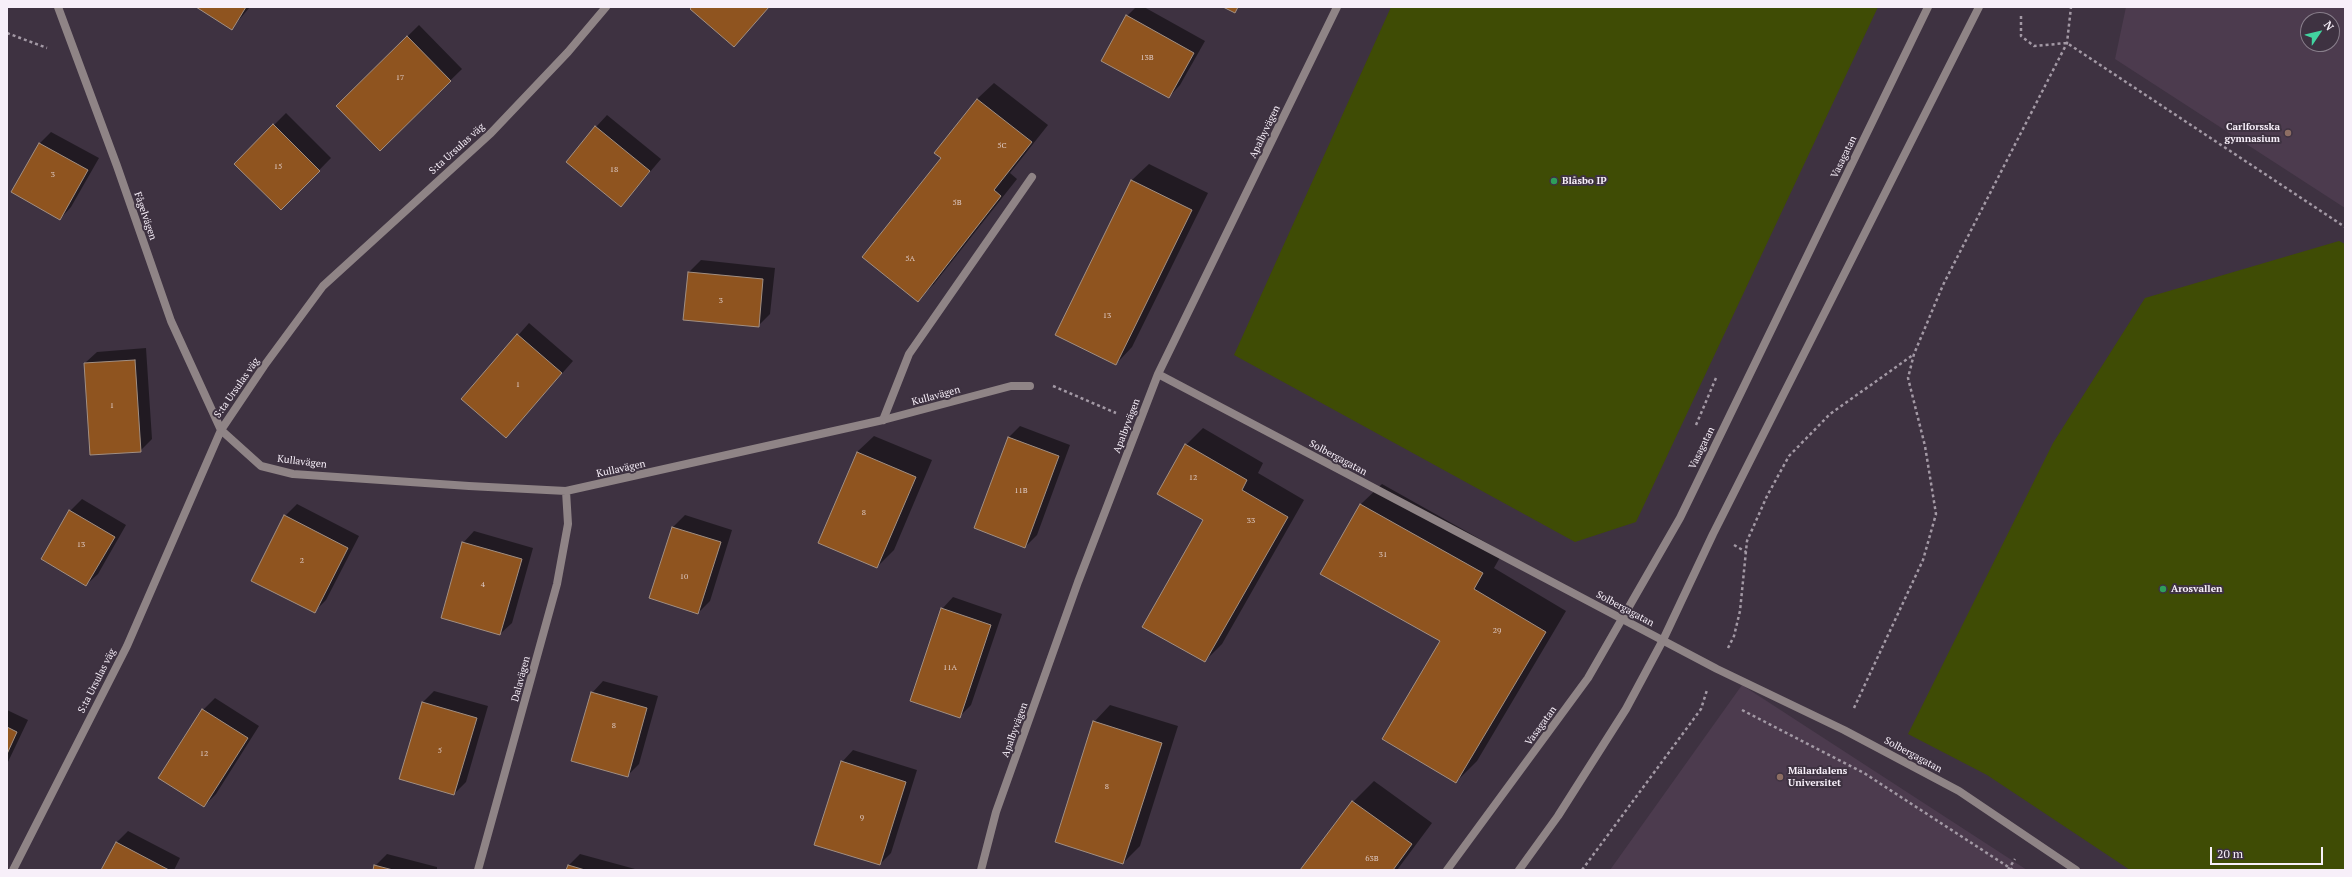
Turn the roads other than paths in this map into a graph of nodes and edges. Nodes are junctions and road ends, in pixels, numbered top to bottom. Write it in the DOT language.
graph roads {
  1 [pos="58,7"];
  2 [pos="606,7"];
  3 [pos="1337,7"];
  4 [pos="1928,7"];
  5 [pos="1979,7"];
  6 [pos="1032,177"];
  7 [pos="1158,374"];
  8 [pos="1030,386"];
  9 [pos="883,420"];
  10 [pos="220,430"];
  11 [pos="566,491"];
  12 [pos="1622,619"];
  13 [pos="1663,640"];
  14 [pos="13,870"];
  15 [pos="478,870"];
  16 [pos="981,870"];
  17 [pos="1447,870"];
  18 [pos="1519,870"];
  19 [pos="2076,870"];
  1 -- 10 [label="street, Fågelvägen"];
  2 -- 10 [label="street, S:ta Ursulas väg"];
  3 -- 7 [label="street, Apalbyvägen"];
  4 -- 12 [label="street, Vasagatan"];
  5 -- 13 [label="street"];
  6 -- 9 [label="street"];
  7 -- 12 [label="street, Solbergagatan"];
  7 -- 16 [label="street, Apalbyvägen"];
  8 -- 9 [label="street, Kullavägen"];
  9 -- 11 [label="street, Kullavägen"];
  10 -- 11 [label="street, Kullavägen"];
  10 -- 14 [label="street, S:ta Ursulas väg"];
  11 -- 15 [label="street, Dalavägen"];
  12 -- 13 [label="street, Solbergagatan"];
  12 -- 17 [label="street, Vasagatan"];
  13 -- 18 [label="street"];
  13 -- 19 [label="street, Solbergagatan"];
}
